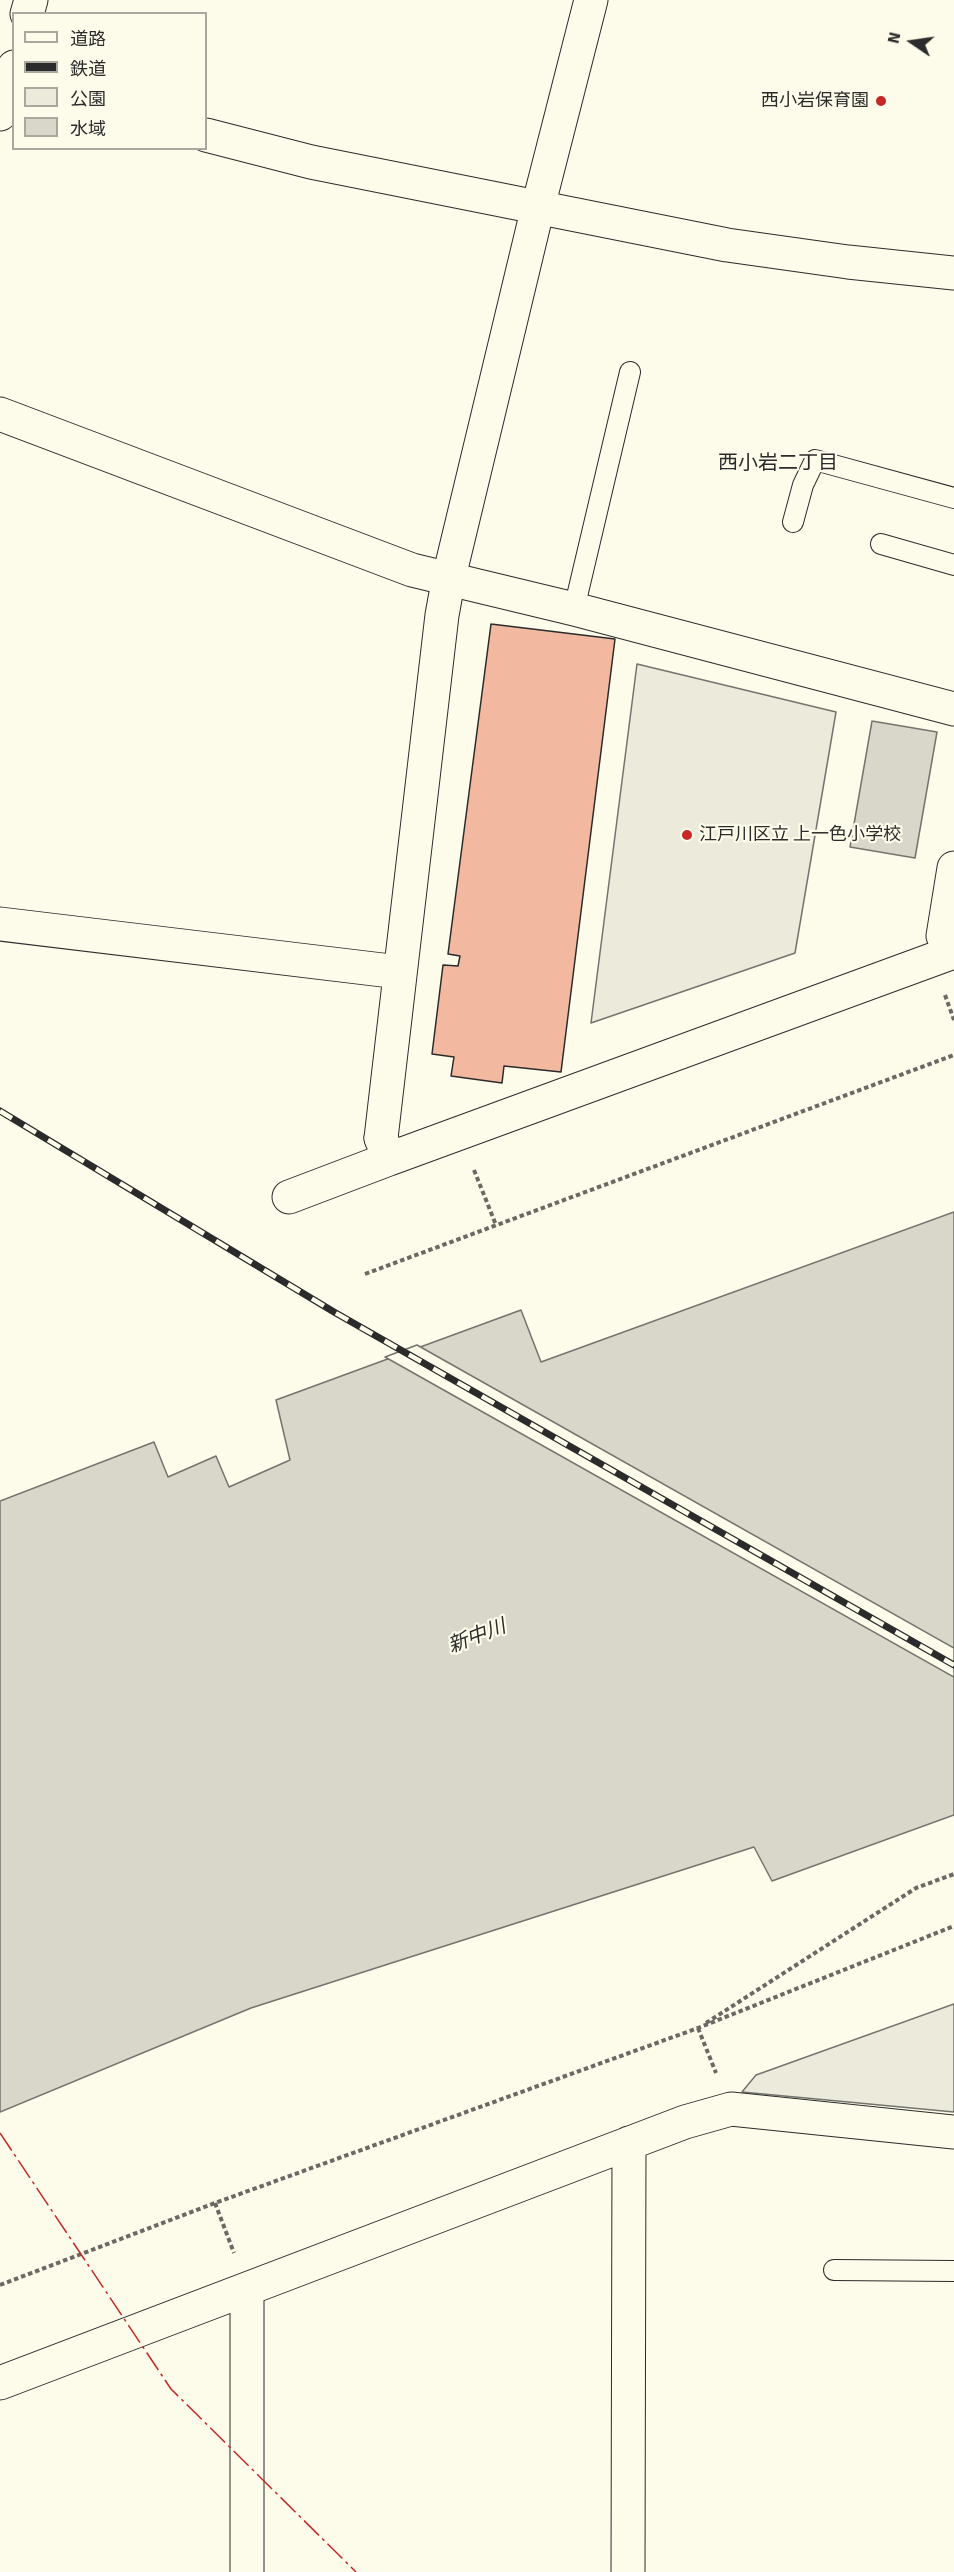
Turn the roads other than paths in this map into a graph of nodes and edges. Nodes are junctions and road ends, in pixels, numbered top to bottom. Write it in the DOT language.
graph roads {
  1 [pos="591,0"];
  2 [pos="207,135"];
  3 [pos="538,207"];
  4 [pos="954,273"];
  5 [pos="630,372"];
  6 [pos="0,414"];
  7 [pos="954,498"];
  8 [pos="793,522"];
  9 [pos="881,544"];
  10 [pos="954,565"];
  11 [pos="449,577"];
  12 [pos="574,609"];
  13 [pos="954,710"];
  14 [pos="954,868"];
  15 [pos="0,924"];
  16 [pos="948,947"];
  17 [pos="399,972"];
  18 [pos="385,1149"];
  19 [pos="289,1197"];
  20 [pos="954,2132"];
  21 [pos="629,2143"];
  22 [pos="834,2270"];
  23 [pos="954,2271"];
  24 [pos="247,2289"];
  25 [pos="0,2383"];
  26 [pos="247,2572"];
  27 [pos="628,2572"];
  1 -- 3 [label="street"];
  2 -- 3 [label="street"];
  3 -- 4 [label="street"];
  3 -- 11 [label="street"];
  5 -- 12 [label="lane"];
  6 -- 11 [label="street"];
  7 -- 8 [label="lane"];
  9 -- 10 [label="lane"];
  11 -- 12 [label="street"];
  11 -- 17 [label="street"];
  12 -- 13 [label="street"];
  14 -- 16 [label="street"];
  15 -- 17 [label="street"];
  16 -- 18 [label="street"];
  17 -- 18 [label="street"];
  18 -- 19 [label="street"];
  20 -- 21 [label="street"];
  21 -- 24 [label="street"];
  21 -- 27 [label="street"];
  22 -- 23 [label="lane"];
  24 -- 25 [label="street"];
  24 -- 26 [label="street"];
}
